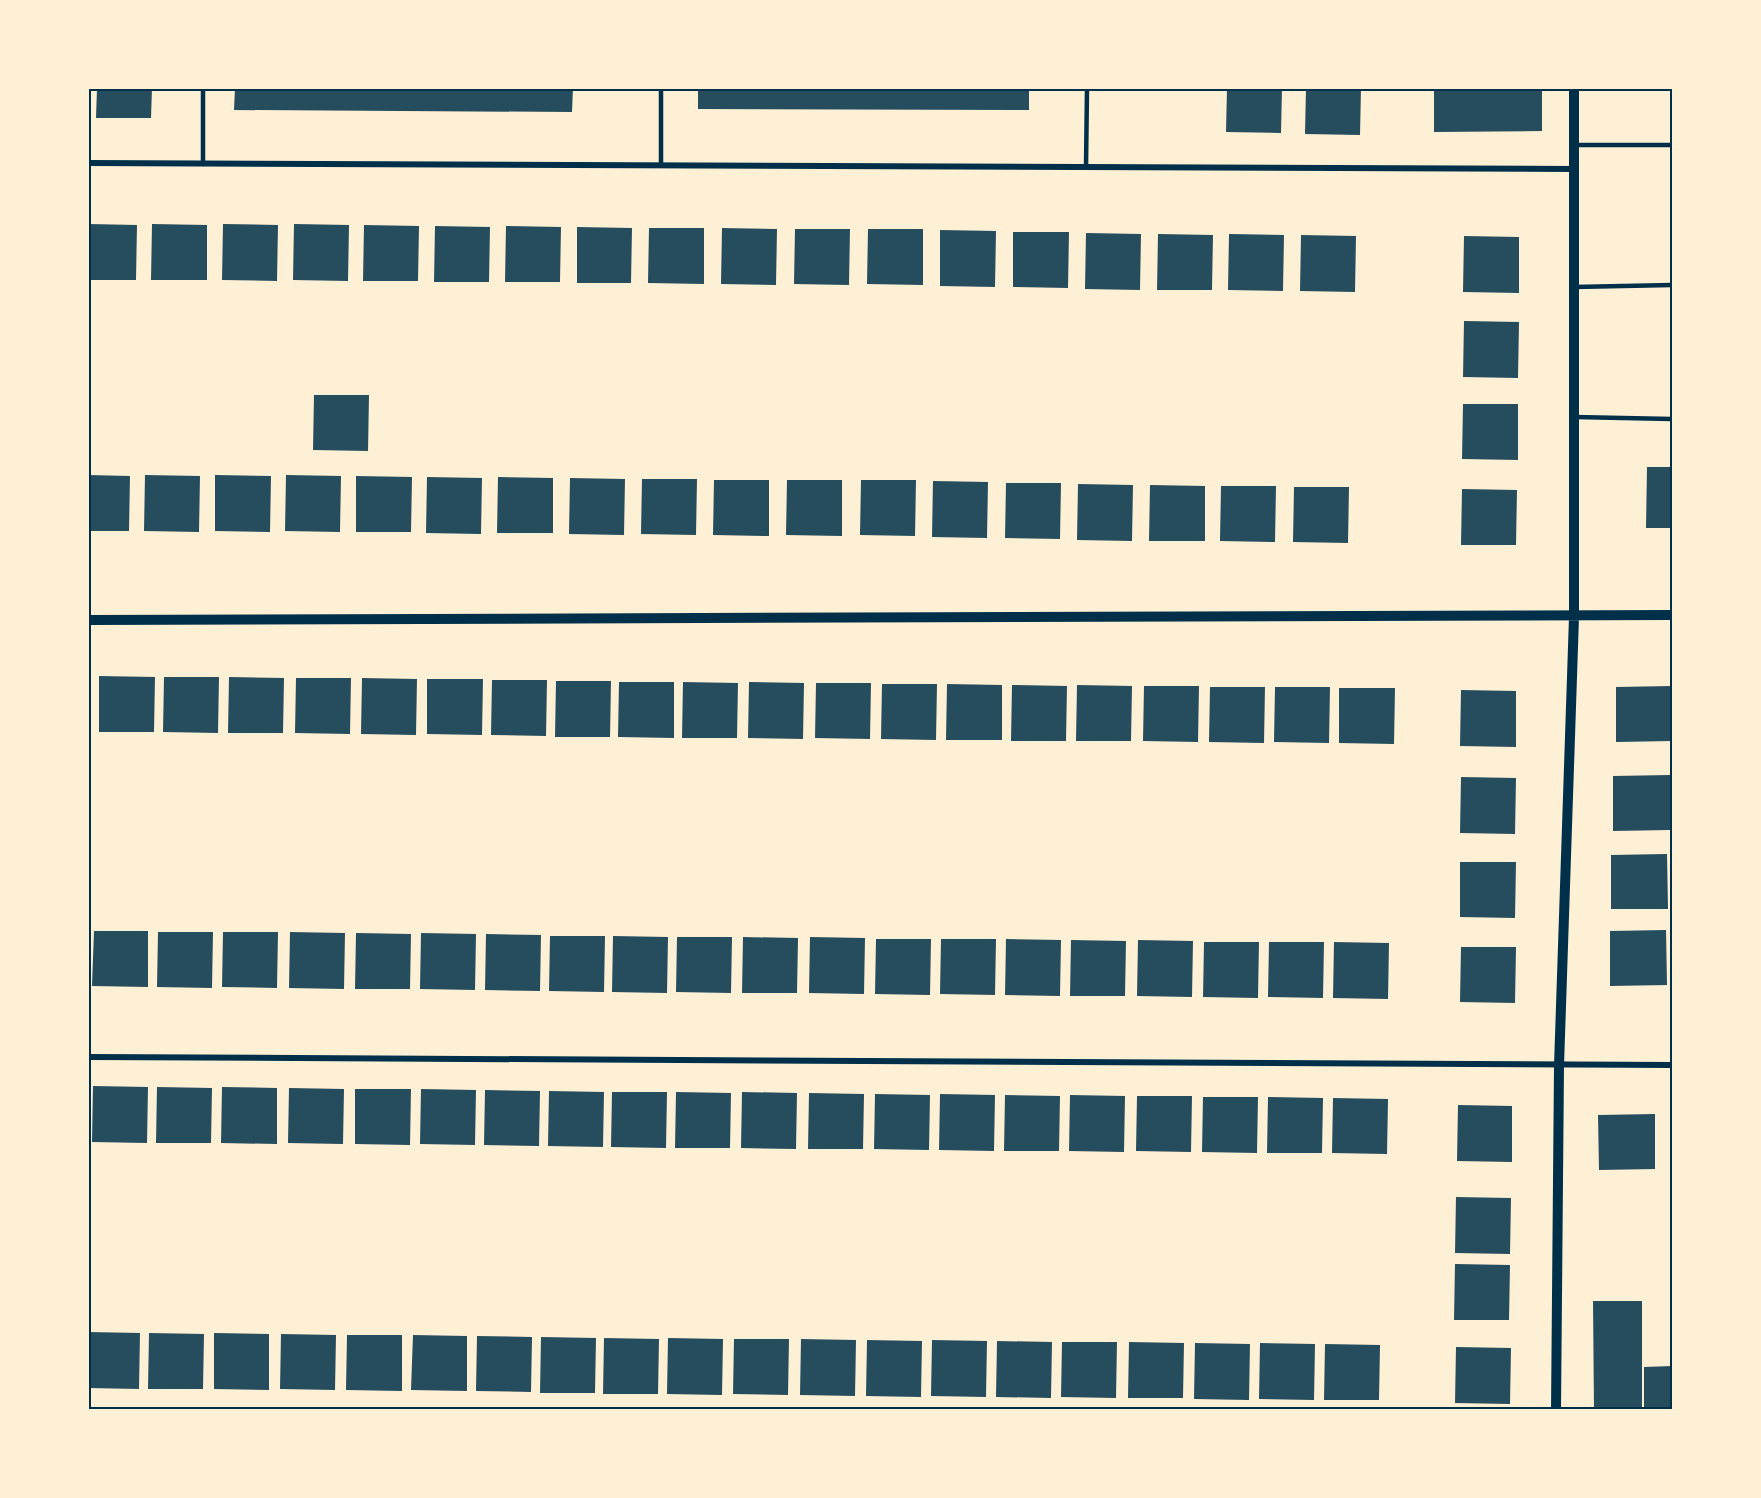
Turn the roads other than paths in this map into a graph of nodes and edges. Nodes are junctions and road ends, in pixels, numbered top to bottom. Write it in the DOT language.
graph roads {
  1 [pos="203,88"];
  2 [pos="662,88"];
  3 [pos="1087,88"];
  4 [pos="1574,88"];
  5 [pos="1574,145"];
  6 [pos="1672,145"];
  7 [pos="88,163"];
  8 [pos="203,164"];
  9 [pos="662,165"];
  10 [pos="1086,167"];
  11 [pos="1574,169"];
  12 [pos="1672,285"];
  13 [pos="1574,287"];
  14 [pos="1574,417"];
  15 [pos="1672,419"];
  16 [pos="1672,615"];
  17 [pos="1574,617"];
  18 [pos="88,620"];
  19 [pos="88,1057"];
  20 [pos="1672,1065"];
  21 [pos="1559,1066"];
  22 [pos="1557,1410"];
  1 -- 8 [label="lane"];
  2 -- 9 [label="lane"];
  3 -- 10 [label="lane"];
  4 -- 5 [label="street"];
  5 -- 6 [label="lane"];
  5 -- 11 [label="street"];
  7 -- 8 [label="street"];
  8 -- 9 [label="street"];
  9 -- 10 [label="street"];
  10 -- 11 [label="street"];
  11 -- 13 [label="street"];
  12 -- 13 [label="lane"];
  13 -- 14 [label="street"];
  14 -- 15 [label="lane"];
  14 -- 17 [label="street"];
  16 -- 17 [label="street"];
  17 -- 18 [label="street"];
  17 -- 21 [label="street"];
  19 -- 21 [label="street"];
  20 -- 21 [label="street"];
  21 -- 22 [label="street"];
}
